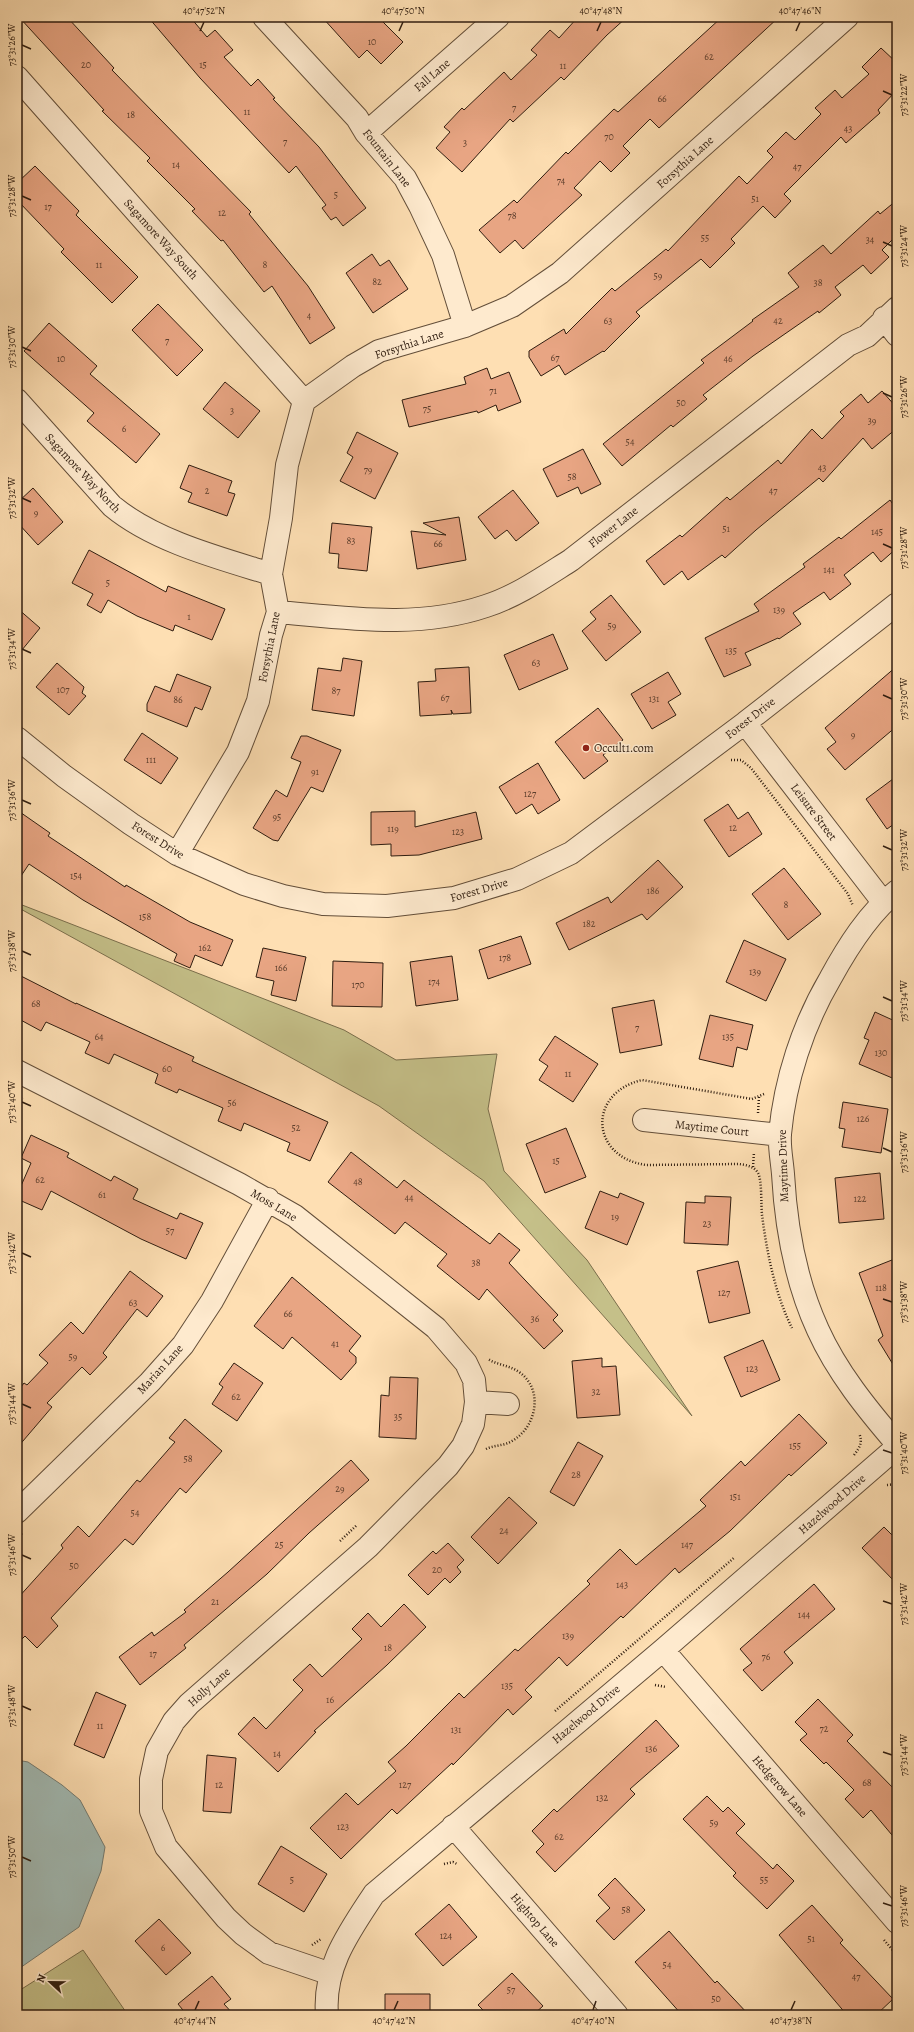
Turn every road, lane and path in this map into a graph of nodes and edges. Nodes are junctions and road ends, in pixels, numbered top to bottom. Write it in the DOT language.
graph roads {
  1 [pos="264,17"];
  2 [pos="498,17"];
  3 [pos="847,17"];
  4 [pos="17,77"];
  5 [pos="366,132"];
  6 [pos="890,313"];
  7 [pos="465,326"];
  8 [pos="897,335"];
  9 [pos="17,400"];
  10 [pos="304,401"];
  11 [pos="271,574"];
  12 [pos="897,604"];
  13 [pos="278,612"];
  14 [pos="745,723"];
  15 [pos="17,738"];
  16 [pos="727,761"];
  17 [pos="178,854"];
  18 [pos="890,896"];
  19 [pos="852,913"];
  20 [pos="17,1071"];
  21 [pos="657,1081"];
  22 [pos="768,1088"];
  23 [pos="28,1098"];
  24 [pos="17,1099"];
  25 [pos="644,1120"];
  26 [pos="780,1135"];
  27 [pos="268,1199"];
  28 [pos="476,1402"];
  29 [pos="508,1404"];
  30 [pos="897,1444"];
  31 [pos="897,1447"];
  32 [pos="362,1521"];
  33 [pos="20,1522"];
  34 [pos="17,1538"];
  35 [pos="338,1543"];
  36 [pos="663,1650"];
  37 [pos="649,1688"];
  38 [pos="670,1690"];
  39 [pos="453,1826"];
  40 [pos="442,1865"];
  41 [pos="459,1865"];
  42 [pos="897,1922"];
  43 [pos="882,1938"];
  44 [pos="897,1955"];
  45 [pos="331,1974"];
  46 [pos="327,2015"];
  47 [pos="617,2015"];
  1 -- 5 [label="street, Fountain Lane"];
  2 -- 5 [label="street, Fall Lane"];
  3 -- 7 [label="street, Forsythia Lane"];
  4 -- 10 [label="street, Sagamore Way South"];
  5 -- 7 [label="street, Fountain Lane"];
  6 -- 8 [label="street"];
  6 -- 13 [label="street, Flower Lane"];
  7 -- 10 [label="street, Forsythia Lane"];
  9 -- 11 [label="street, Sagamore Way North"];
  10 -- 11 [label="street, Forsythia Lane"];
  11 -- 13 [label="street, Forsythia Lane"];
  12 -- 14 [label="street, Forest Drive"];
  13 -- 17 [label="street, Forsythia Lane"];
  14 -- 17 [label="street, Forest Drive"];
  14 -- 18 [label="street, Leisure Street"];
  15 -- 17 [label="street, Forest Drive"];
  16 -- 19 [label="path"];
  18 -- 26 [label="street, Maytime Drive"];
  20 -- 27 [label="street, Moss Lane"];
  21 -- 22 [label="path"];
  23 -- 24 [label="path"];
  25 -- 26 [label="street, Maytime Court"];
  26 -- 30 [label="street, Maytime Drive"];
  27 -- 28 [label="street, Moss Lane"];
  27 -- 33 [label="street, Marian Lane"];
  28 -- 29 [label="street"];
  28 -- 45 [label="street, Holly Lane"];
  31 -- 36 [label="street, Hazelwood Drive"];
  32 -- 35 [label="path"];
  33 -- 34 [label="path"];
  36 -- 39 [label="street, Hazelwood Drive"];
  36 -- 42 [label="street, Hedgerow Lane"];
  37 -- 38 [label="path"];
  39 -- 45 [label="street, Hazelwood Drive"];
  39 -- 47 [label="street, Hightop Lane"];
  40 -- 41 [label="path"];
  43 -- 44 [label="path"];
  45 -- 46 [label="street, Hazelwood Drive"];
}
